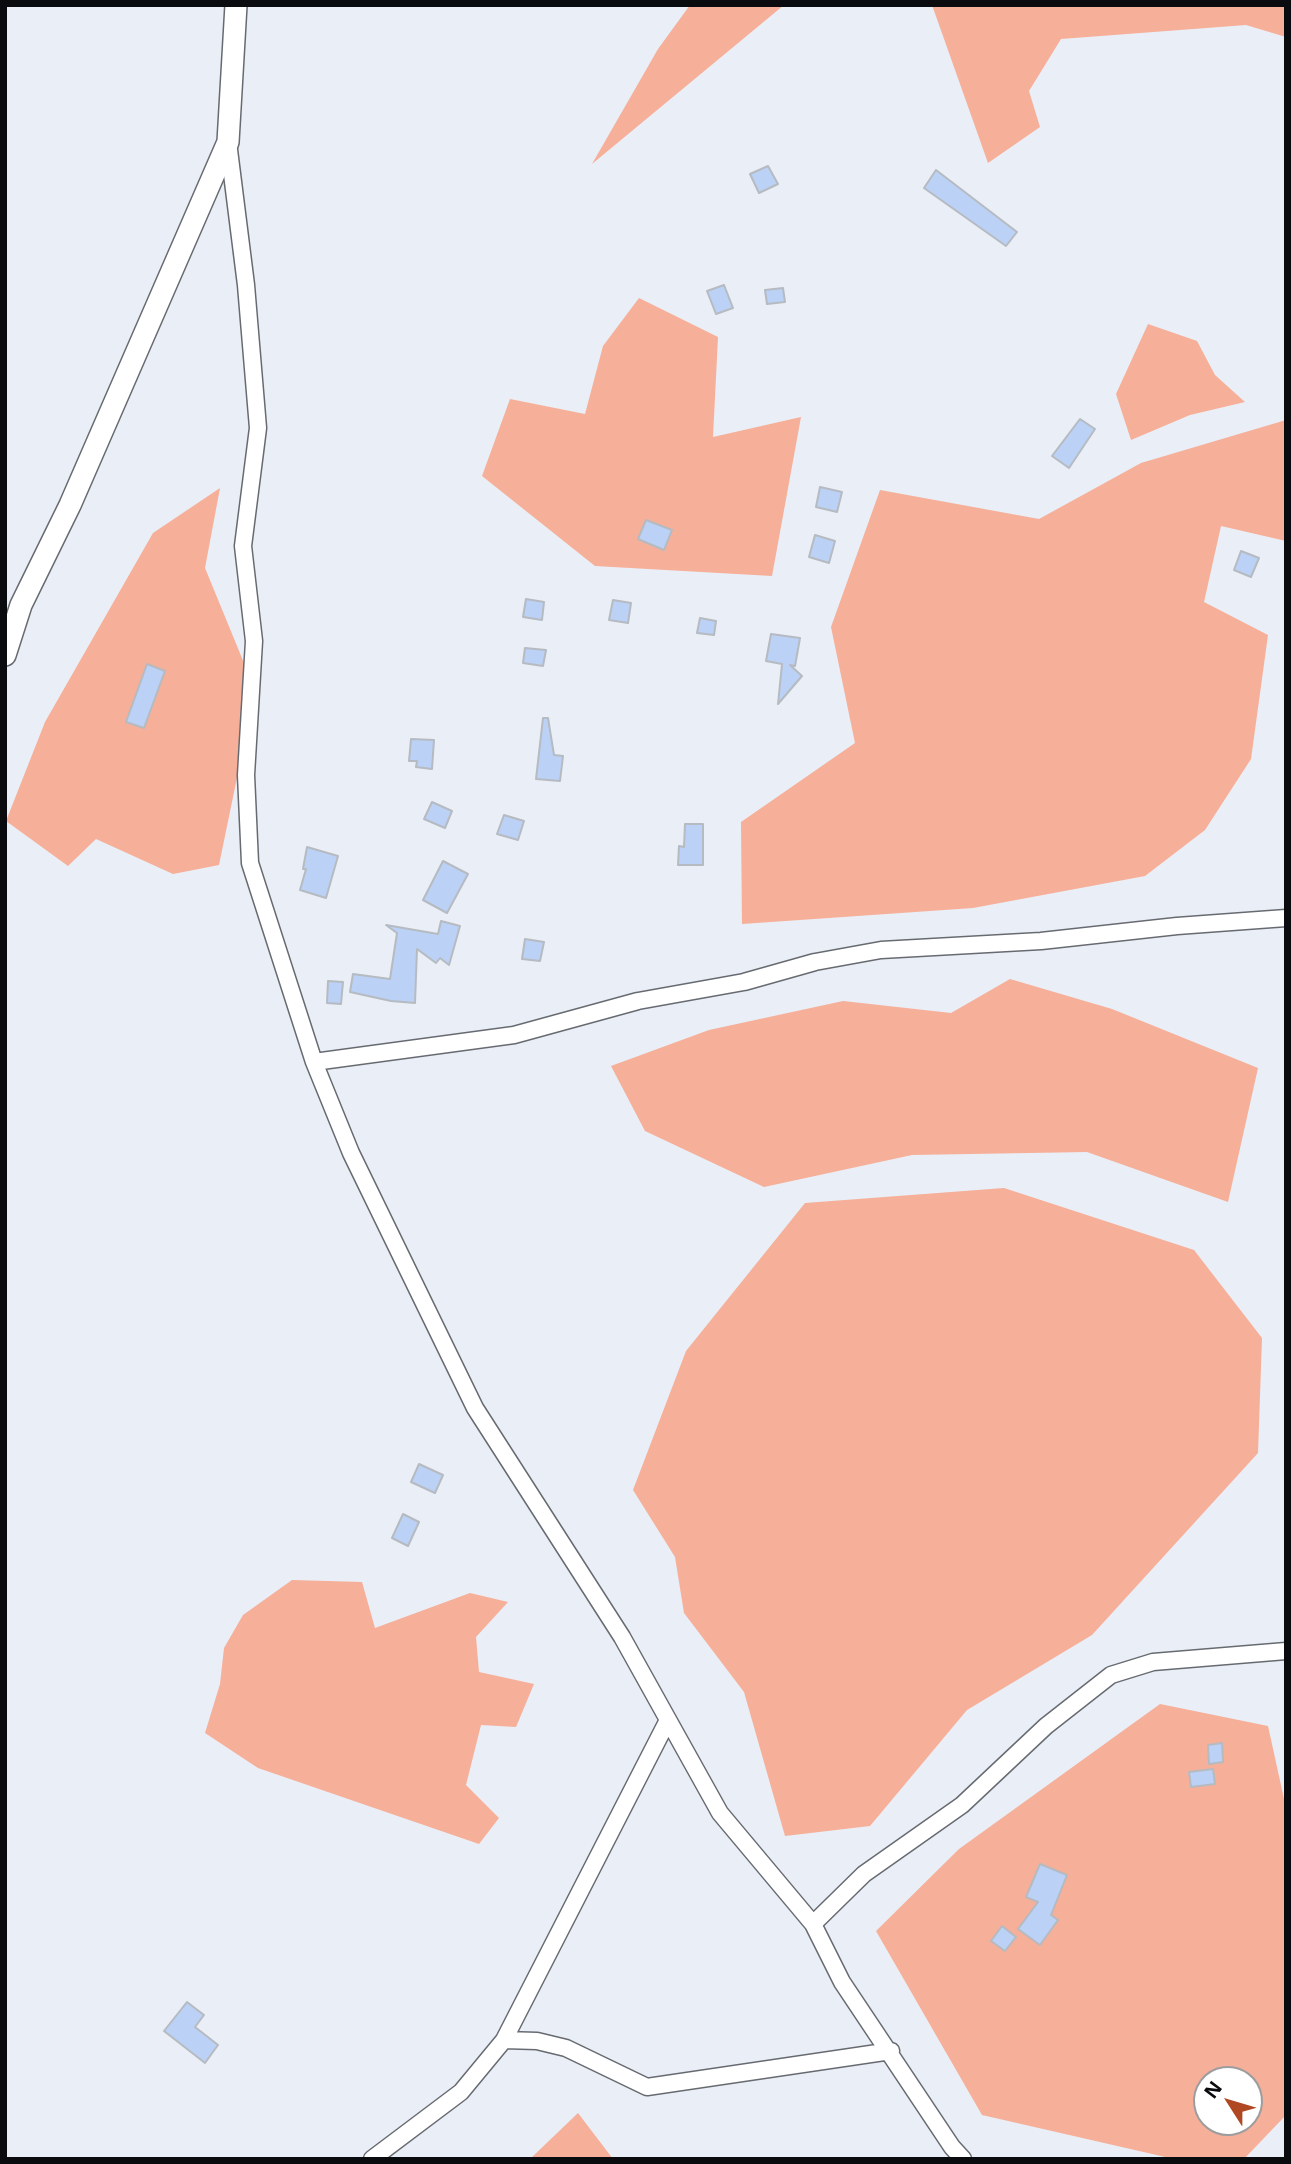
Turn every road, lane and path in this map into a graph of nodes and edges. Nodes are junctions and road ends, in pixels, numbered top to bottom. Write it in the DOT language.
graph roads {
  1 [pos="236,5"];
  2 [pos="228,142"];
  3 [pos="5,655"];
  4 [pos="1286,918"];
  5 [pos="314,1062"];
  6 [pos="1286,1651"];
  7 [pos="668,1720"];
  8 [pos="814,1924"];
  9 [pos="504,2040"];
  10 [pos="891,2051"];
  11 [pos="372,2159"];
  12 [pos="963,2159"];
  1 -- 2 [label="street"];
  2 -- 3 [label="street"];
  2 -- 5 [label="street"];
  4 -- 5 [label="street"];
  5 -- 7 [label="street"];
  6 -- 8 [label="street"];
  7 -- 8 [label="street"];
  7 -- 9 [label="street"];
  8 -- 10 [label="street"];
  9 -- 10 [label="street"];
  9 -- 11 [label="street"];
  10 -- 12 [label="street"];
}
